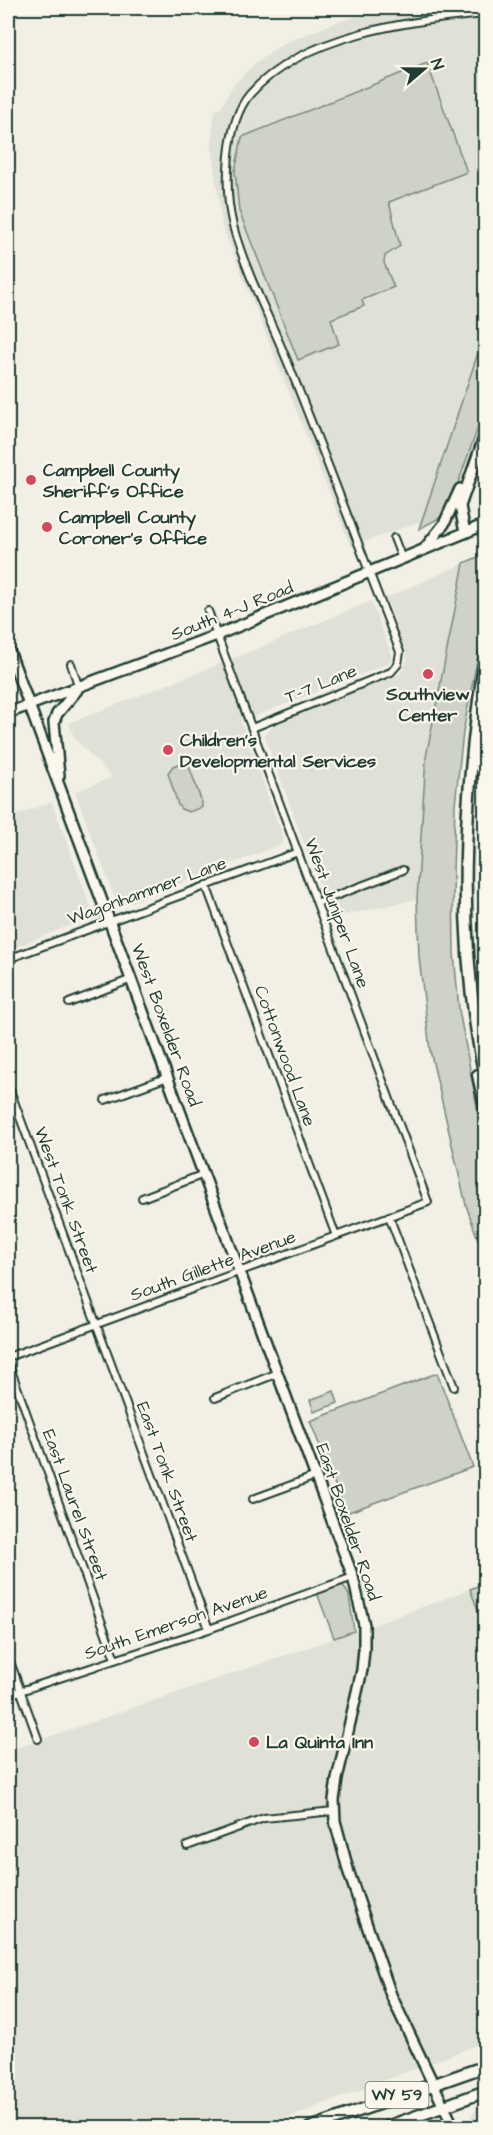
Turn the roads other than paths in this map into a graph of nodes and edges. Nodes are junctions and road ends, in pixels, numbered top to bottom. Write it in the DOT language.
graph roads {
  1 [pos="486,14"];
  2 [pos="486,432"];
  3 [pos="464,486"];
  4 [pos="486,524"];
  5 [pos="465,533"];
  6 [pos="393,538"];
  7 [pos="424,549"];
  8 [pos="402,559"];
  9 [pos="370,573"];
  10 [pos="208,611"];
  11 [pos="217,635"];
  12 [pos="8,648"];
  13 [pos="486,653"];
  14 [pos="71,664"];
  15 [pos="79,688"];
  16 [pos="28,706"];
  17 [pos="8,713"];
  18 [pos="252,728"];
  19 [pos="61,790"];
  20 [pos="298,852"];
  21 [pos="403,870"];
  22 [pos="206,885"];
  23 [pos="317,903"];
  24 [pos="110,921"];
  25 [pos="8,959"];
  26 [pos="468,964"];
  27 [pos="132,979"];
  28 [pos="69,1003"];
  29 [pos="168,1077"];
  30 [pos="486,1081"];
  31 [pos="8,1085"];
  32 [pos="105,1100"];
  33 [pos="486,1110"];
  34 [pos="204,1174"];
  35 [pos="142,1198"];
  36 [pos="428,1202"];
  37 [pos="389,1216"];
  38 [pos="336,1236"];
  39 [pos="240,1272"];
  40 [pos="96,1325"];
  41 [pos="8,1357"];
  42 [pos="8,1362"];
  43 [pos="278,1374"];
  44 [pos="454,1387"];
  45 [pos="215,1398"];
  46 [pos="316,1476"];
  47 [pos="253,1499"];
  48 [pos="352,1577"];
  49 [pos="209,1629"];
  50 [pos="8,1656"];
  51 [pos="115,1659"];
  52 [pos="20,1691"];
  53 [pos="8,1695"];
  54 [pos="38,1739"];
  55 [pos="334,1811"];
  56 [pos="187,1846"];
  57 [pos="486,2066"];
  58 [pos="435,2082"];
  59 [pos="486,2091"];
  60 [pos="446,2105"];
  61 [pos="310,2127"];
  62 [pos="384,2127"];
  63 [pos="454,2127"];
  1 -- 9 [label="street"];
  2 -- 3 [label="main road"];
  3 -- 5 [label="main road"];
  3 -- 7 [label="main road"];
  4 -- 5 [label="main road, South 4-J Road"];
  5 -- 7 [label="main road, South 4-J Road"];
  6 -- 8 [label="street"];
  7 -- 8 [label="main road, South 4-J Road"];
  8 -- 9 [label="main road, South 4-J Road"];
  9 -- 11 [label="main road, South 4-J Road"];
  9 -- 18 [label="street, T-7 Lane"];
  10 -- 11 [label="street, West Juniper Lane"];
  11 -- 15 [label="main road, South 4-J Road"];
  11 -- 18 [label="street, West Juniper Lane"];
  12 -- 16 [label="main road"];
  13 -- 26 [label="highway"];
  14 -- 15 [label="street"];
  15 -- 16 [label="main road, South 4-J Road"];
  15 -- 19 [label="main road"];
  16 -- 17 [label="main road, South 4-J Road"];
  16 -- 19 [label="main road"];
  18 -- 20 [label="street, West Juniper Lane"];
  19 -- 24 [label="main road, West Boxelder Road"];
  20 -- 22 [label="street, Wagonhammer Lane"];
  20 -- 23 [label="street, West Juniper Lane"];
  21 -- 23 [label="street"];
  22 -- 24 [label="street, Wagonhammer Lane"];
  22 -- 38 [label="street, Cottonwood Lane"];
  23 -- 36 [label="street, West Juniper Lane"];
  24 -- 25 [label="street, Wagonhammer Lane"];
  24 -- 27 [label="main road, West Boxelder Road"];
  26 -- 30 [label="highway"];
  26 -- 33 [label="highway"];
  27 -- 28 [label="street"];
  27 -- 29 [label="main road, West Boxelder Road"];
  29 -- 32 [label="street"];
  29 -- 34 [label="main road, West Boxelder Road"];
  31 -- 40 [label="street, West Tonk Street"];
  34 -- 35 [label="street"];
  34 -- 39 [label="main road, West Boxelder Road"];
  36 -- 37 [label="street, South Gillette Avenue"];
  37 -- 38 [label="street, South Gillette Avenue"];
  37 -- 44 [label="street"];
  38 -- 39 [label="street, South Gillette Avenue"];
  39 -- 40 [label="street, South Gillette Avenue"];
  39 -- 43 [label="main road, East Boxelder Road"];
  40 -- 41 [label="street, South Gillette Avenue"];
  40 -- 49 [label="street, East Tonk Street"];
  42 -- 51 [label="street, East Laurel Street"];
  43 -- 45 [label="street"];
  43 -- 46 [label="main road, East Boxelder Road"];
  46 -- 47 [label="street"];
  46 -- 48 [label="main road, East Boxelder Road"];
  48 -- 49 [label="street, South Emerson Avenue"];
  48 -- 55 [label="main road, East Boxelder Road"];
  49 -- 51 [label="street, South Emerson Avenue"];
  50 -- 52 [label="street"];
  51 -- 52 [label="street, South Emerson Avenue"];
  52 -- 53 [label="street, South Emerson Avenue"];
  52 -- 54 [label="street"];
  55 -- 56 [label="street"];
  55 -- 58 [label="main road, East Boxelder Road"];
  57 -- 58 [label="highway, WY 59"];
  58 -- 60 [label="main road, East Boxelder Road"];
  58 -- 61 [label="highway, WY 59"];
  59 -- 60 [label="highway, WY 59"];
  60 -- 62 [label="highway, WY 59"];
  60 -- 63 [label="main road, East Boxelder Road"];
}
